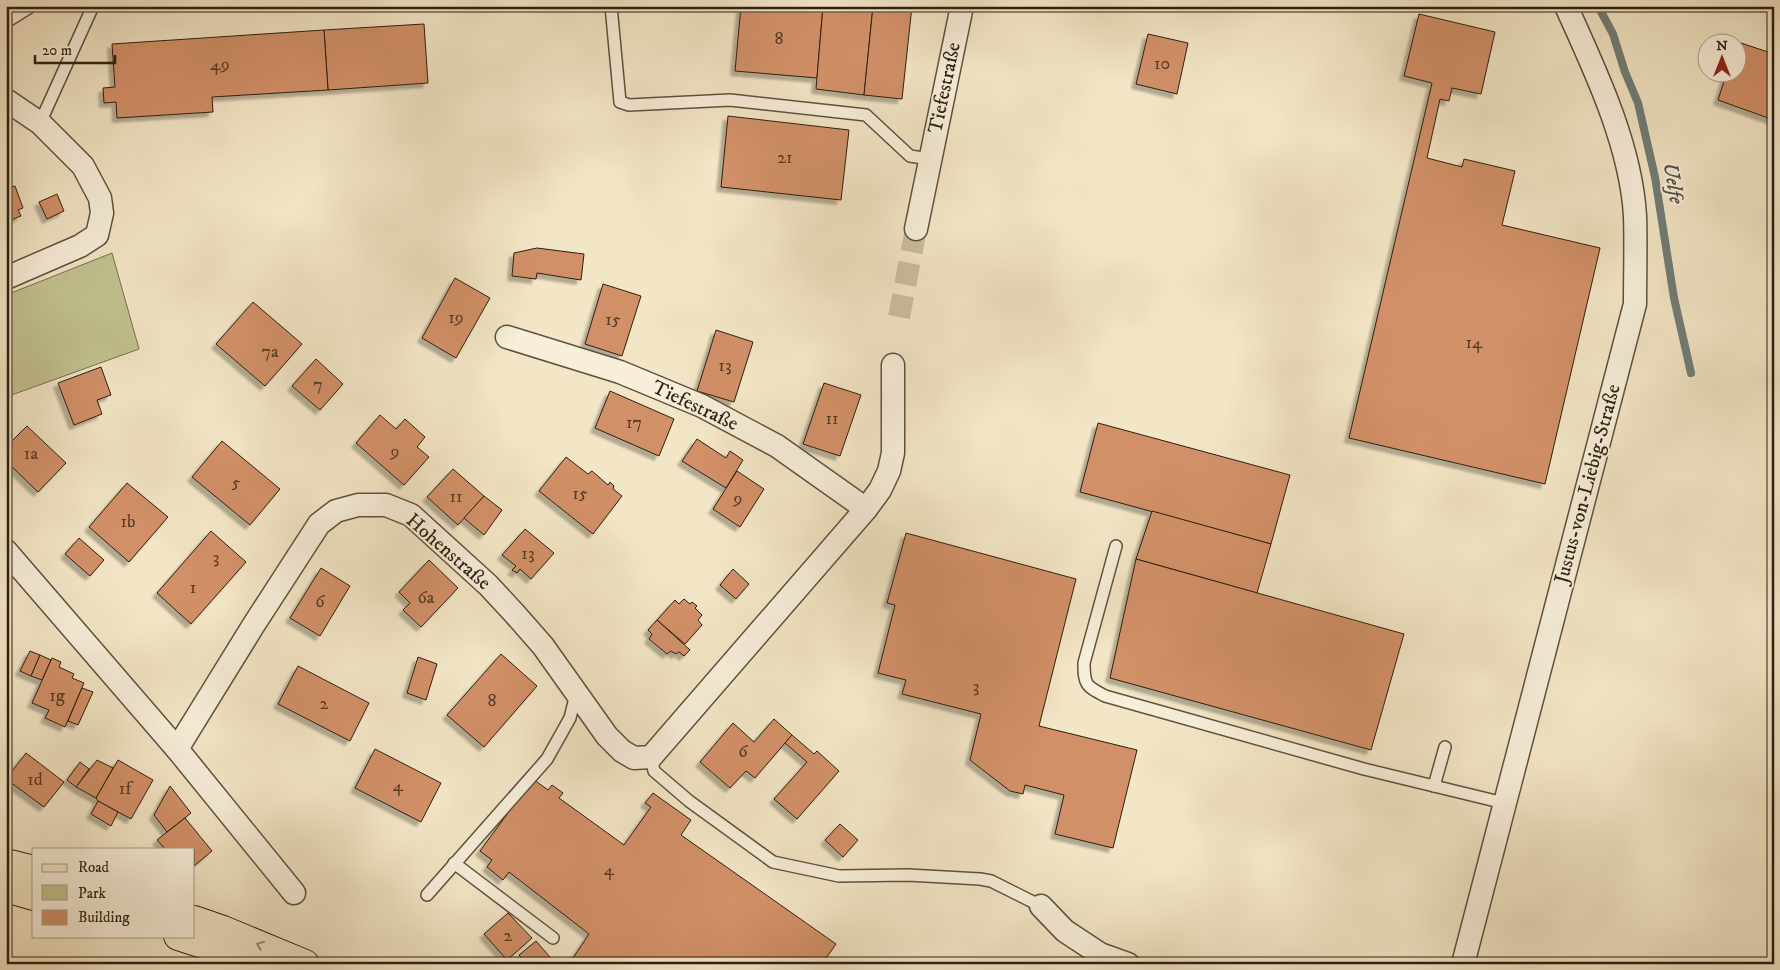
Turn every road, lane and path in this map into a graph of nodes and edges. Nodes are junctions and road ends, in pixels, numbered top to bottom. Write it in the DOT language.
graph roads {
  1 [pos="93,6"];
  2 [pos="611,6"];
  3 [pos="962,6"];
  4 [pos="1566,6"];
  5 [pos="30,7"];
  6 [pos="6,22"];
  7 [pos="6,100"];
  8 [pos="40,123"];
  9 [pos="930,159"];
  10 [pos="916,229"];
  11 [pos="6,278"];
  12 [pos="508,337"];
  13 [pos="892,365"];
  14 [pos="866,509"];
  15 [pos="1116,546"];
  16 [pos="6,551"];
  17 [pos="576,694"];
  18 [pos="1445,747"];
  19 [pos="177,749"];
  20 [pos="651,757"];
  21 [pos="1434,786"];
  22 [pos="1504,803"];
  23 [pos="6,863"];
  24 [pos="454,863"];
  25 [pos="32,870"];
  26 [pos="6,888"];
  27 [pos="294,893"];
  28 [pos="32,895"];
  29 [pos="426,895"];
  30 [pos="1041,906"];
  31 [pos="195,920"];
  32 [pos="184,938"];
  33 [pos="553,938"];
  34 [pos="253,964"];
  35 [pos="305,964"];
  36 [pos="1128,964"];
  37 [pos="1462,964"];
  1 -- 8 [label="lane"];
  2 -- 9 [label="lane"];
  3 -- 9 [label="street, Tiefestraße"];
  4 -- 22 [label="street, Justus-von-Liebig-Straße"];
  5 -- 6 [label="lane"];
  7 -- 8 [label="street"];
  8 -- 11 [label="street"];
  9 -- 10 [label="street, Tiefestraße"];
  12 -- 14 [label="street, Tiefestraße"];
  13 -- 14 [label="street"];
  14 -- 20 [label="street"];
  15 -- 21 [label="lane"];
  16 -- 19 [label="street"];
  17 -- 19 [label="street, Hohenstraße"];
  17 -- 20 [label="street, Hohenstraße"];
  17 -- 24 [label="lane"];
  18 -- 21 [label="lane"];
  19 -- 27 [label="street"];
  20 -- 30 [label="lane"];
  21 -- 22 [label="lane"];
  22 -- 37 [label="street, Justus-von-Liebig-Straße"];
  23 -- 25 [label="main road"];
  24 -- 29 [label="lane"];
  24 -- 33 [label="lane"];
  26 -- 28 [label="main road"];
  30 -- 36 [label="street"];
  35 -- 31 [label="main road, one-way"];
  32 -- 34 [label="main road"];
}
